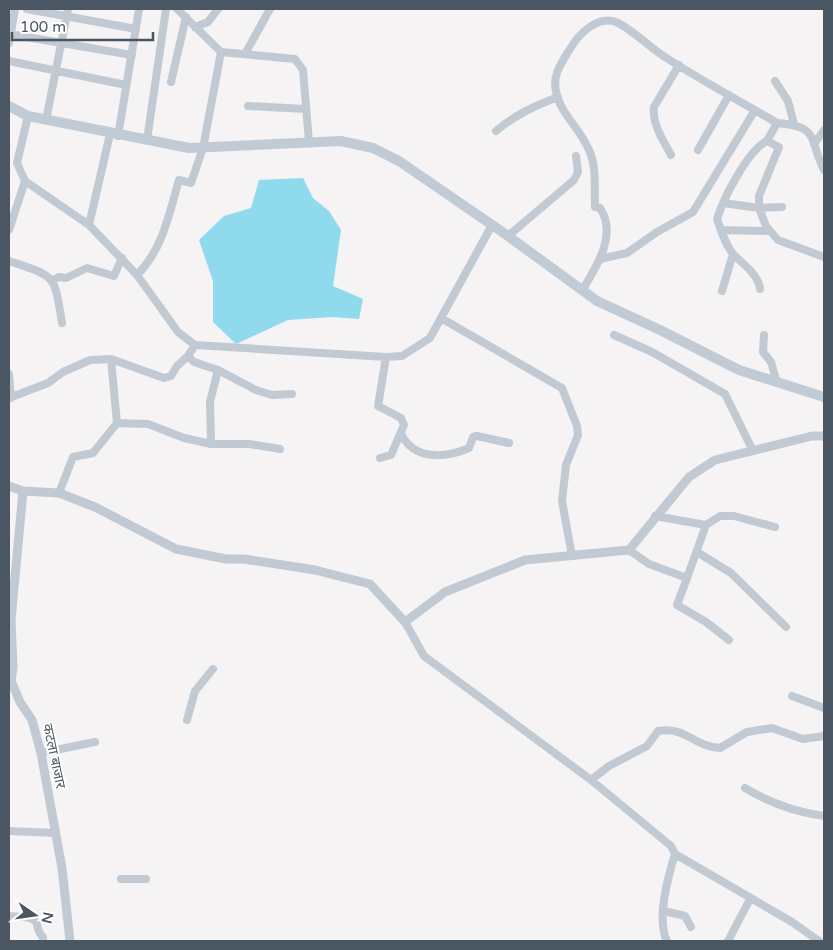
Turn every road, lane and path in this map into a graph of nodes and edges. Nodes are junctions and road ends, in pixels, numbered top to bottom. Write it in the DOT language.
graph roads {
  1 [pos="15,9"];
  2 [pos="27,9"];
  3 [pos="139,9"];
  4 [pos="166,9"];
  5 [pos="177,9"];
  6 [pos="218,9"];
  7 [pos="270,9"];
  8 [pos="67,13"];
  9 [pos="186,17"];
  10 [pos="195,26"];
  11 [pos="136,29"];
  12 [pos="10,34"];
  13 [pos="9,43"];
  14 [pos="61,43"];
  15 [pos="221,52"];
  16 [pos="245,54"];
  17 [pos="132,55"];
  18 [pos="9,61"];
  19 [pos="679,65"];
  20 [pos="55,71"];
  21 [pos="171,82"];
  22 [pos="775,82"];
  23 [pos="126,85"];
  24 [pos="729,95"];
  25 [pos="558,97"];
  26 [pos="9,106"];
  27 [pos="248,106"];
  28 [pos="305,108"];
  29 [pos="755,110"];
  30 [pos="28,116"];
  31 [pos="46,120"];
  32 [pos="777,123"];
  33 [pos="794,124"];
  34 [pos="824,130"];
  35 [pos="496,132"];
  36 [pos="114,135"];
  37 [pos="147,140"];
  38 [pos="767,141"];
  39 [pos="309,142"];
  40 [pos="814,144"];
  41 [pos="203,148"];
  42 [pos="698,150"];
  43 [pos="671,155"];
  44 [pos="576,156"];
  45 [pos="9,160"];
  46 [pos="17,163"];
  47 [pos="824,170"];
  48 [pos="26,181"];
  49 [pos="723,203"];
  50 [pos="782,207"];
  51 [pos="759,208"];
  52 [pos="89,225"];
  53 [pos="492,225"];
  54 [pos="9,230"];
  55 [pos="721,230"];
  56 [pos="769,231"];
  57 [pos="508,236"];
  58 [pos="733,254"];
  59 [pos="824,257"];
  60 [pos="122,258"];
  61 [pos="600,259"];
  62 [pos="9,261"];
  63 [pos="136,275"];
  64 [pos="53,280"];
  65 [pos="760,289"];
  66 [pos="582,291"];
  67 [pos="722,291"];
  68 [pos="441,318"];
  69 [pos="62,323"];
  70 [pos="614,335"];
  71 [pos="764,335"];
  72 [pos="195,345"];
  73 [pos="188,356"];
  74 [pos="386,357"];
  75 [pos="111,359"];
  76 [pos="218,370"];
  77 [pos="9,374"];
  78 [pos="777,384"];
  79 [pos="292,394"];
  80 [pos="824,397"];
  81 [pos="10,398"];
  82 [pos="116,423"];
  83 [pos="401,433"];
  84 [pos="824,436"];
  85 [pos="509,443"];
  86 [pos="210,444"];
  87 [pos="280,449"];
  88 [pos="753,451"];
  89 [pos="380,458"];
  90 [pos="9,486"];
  91 [pos="23,491"];
  92 [pos="59,493"];
  93 [pos="655,516"];
  94 [pos="706,525"];
  95 [pos="774,527"];
  96 [pos="629,550"];
  97 [pos="697,552"];
  98 [pos="572,556"];
  99 [pos="687,578"];
  100 [pos="405,622"];
  101 [pos="786,626"];
  102 [pos="729,640"];
  103 [pos="213,669"];
  104 [pos="10,681"];
  105 [pos="792,696"];
  106 [pos="824,708"];
  107 [pos="187,720"];
  108 [pos="824,734"];
  109 [pos="95,742"];
  110 [pos="41,753"];
  111 [pos="591,780"];
  112 [pos="745,788"];
  113 [pos="824,816"];
  114 [pos="9,831"];
  115 [pos="56,833"];
  116 [pos="675,854"];
  117 [pos="146,878"];
  118 [pos="121,879"];
  119 [pos="750,899"];
  120 [pos="664,911"];
  121 [pos="9,916"];
  122 [pos="690,927"];
  123 [pos="43,941"];
  124 [pos="70,941"];
  125 [pos="667,941"];
  126 [pos="728,941"];
  127 [pos="819,941"];
  1 -- 12 [label="street"];
  2 -- 8 [label="street"];
  3 -- 11 [label="street"];
  4 -- 37 [label="street"];
  5 -- 9 [label="street"];
  6 -- 10 [label="street"];
  7 -- 16 [label="street"];
  8 -- 11 [label="street"];
  8 -- 14 [label="street"];
  9 -- 10 [label="street"];
  9 -- 21 [label="street"];
  10 -- 15 [label="street"];
  11 -- 17 [label="street"];
  12 -- 13 [label="street"];
  12 -- 14 [label="street"];
  14 -- 17 [label="street"];
  14 -- 20 [label="street"];
  15 -- 16 [label="street"];
  15 -- 41 [label="street"];
  16 -- 28 [label="street"];
  17 -- 23 [label="street"];
  18 -- 20 [label="street"];
  19 -- 24 [label="street"];
  19 -- 25 [label="street"];
  19 -- 43 [label="street"];
  20 -- 23 [label="street"];
  20 -- 31 [label="street"];
  22 -- 33 [label="street"];
  23 -- 36 [label="street"];
  24 -- 29 [label="street"];
  24 -- 42 [label="street"];
  25 -- 35 [label="street"];
  25 -- 61 [label="street"];
  26 -- 30 [label="main road"];
  27 -- 28 [label="street"];
  28 -- 39 [label="street"];
  29 -- 32 [label="street"];
  29 -- 61 [label="street"];
  30 -- 31 [label="main road"];
  30 -- 46 [label="street"];
  31 -- 36 [label="main road"];
  32 -- 33 [label="street"];
  32 -- 38 [label="street"];
  33 -- 40 [label="street"];
  34 -- 40 [label="street"];
  36 -- 37 [label="main road"];
  36 -- 52 [label="street"];
  37 -- 41 [label="main road"];
  38 -- 49 [label="street"];
  38 -- 51 [label="street"];
  39 -- 41 [label="main road"];
  39 -- 53 [label="main road"];
  40 -- 47 [label="street"];
  41 -- 63 [label="street"];
  44 -- 57 [label="street"];
  45 -- 46 [label="street"];
  46 -- 48 [label="street"];
  48 -- 52 [label="street"];
  48 -- 54 [label="street"];
  49 -- 51 [label="street"];
  49 -- 55 [label="street"];
  50 -- 51 [label="street"];
  51 -- 56 [label="street"];
  52 -- 60 [label="street"];
  53 -- 57 [label="main road"];
  53 -- 68 [label="street"];
  55 -- 56 [label="street"];
  55 -- 58 [label="street"];
  56 -- 59 [label="street"];
  57 -- 66 [label="main road"];
  58 -- 65 [label="street"];
  58 -- 67 [label="street"];
  60 -- 63 [label="street"];
  60 -- 64 [label="street"];
  61 -- 66 [label="street"];
  62 -- 64 [label="street"];
  63 -- 72 [label="street"];
  64 -- 69 [label="street"];
  66 -- 78 [label="main road"];
  68 -- 74 [label="street"];
  68 -- 98 [label="street"];
  70 -- 88 [label="street"];
  71 -- 78 [label="street"];
  72 -- 73 [label="street"];
  72 -- 74 [label="street"];
  73 -- 75 [label="street"];
  73 -- 76 [label="street"];
  74 -- 83 [label="street"];
  75 -- 81 [label="street"];
  75 -- 82 [label="street"];
  76 -- 79 [label="street"];
  76 -- 86 [label="street"];
  77 -- 81 [label="street"];
  78 -- 80 [label="main road"];
  82 -- 86 [label="street"];
  82 -- 92 [label="street"];
  83 -- 85 [label="street"];
  83 -- 89 [label="street"];
  84 -- 88 [label="street"];
  86 -- 87 [label="street"];
  88 -- 93 [label="street"];
  90 -- 91 [label="street"];
  91 -- 92 [label="street"];
  91 -- 104 [label="street, कटला बाजार"];
  92 -- 100 [label="street"];
  93 -- 94 [label="street"];
  93 -- 96 [label="street"];
  94 -- 95 [label="street"];
  94 -- 97 [label="street"];
  96 -- 98 [label="street"];
  96 -- 99 [label="street"];
  97 -- 99 [label="street"];
  97 -- 101 [label="street"];
  98 -- 100 [label="street"];
  99 -- 102 [label="street"];
  100 -- 111 [label="street"];
  103 -- 107 [label="street"];
  104 -- 110 [label="street, कटला बाजार"];
  105 -- 106 [label="street"];
  108 -- 111 [label="street"];
  109 -- 110 [label="street"];
  110 -- 115 [label="street, कटला बाजार"];
  111 -- 116 [label="street"];
  112 -- 113 [label="street"];
  114 -- 115 [label="street"];
  115 -- 124 [label="street, कटला बाजार"];
  116 -- 119 [label="street"];
  116 -- 120 [label="street"];
  117 -- 118 [label="street"];
  119 -- 126 [label="street"];
  119 -- 127 [label="street"];
  120 -- 122 [label="street"];
  120 -- 125 [label="street"];
  121 -- 123 [label="street"];
}
